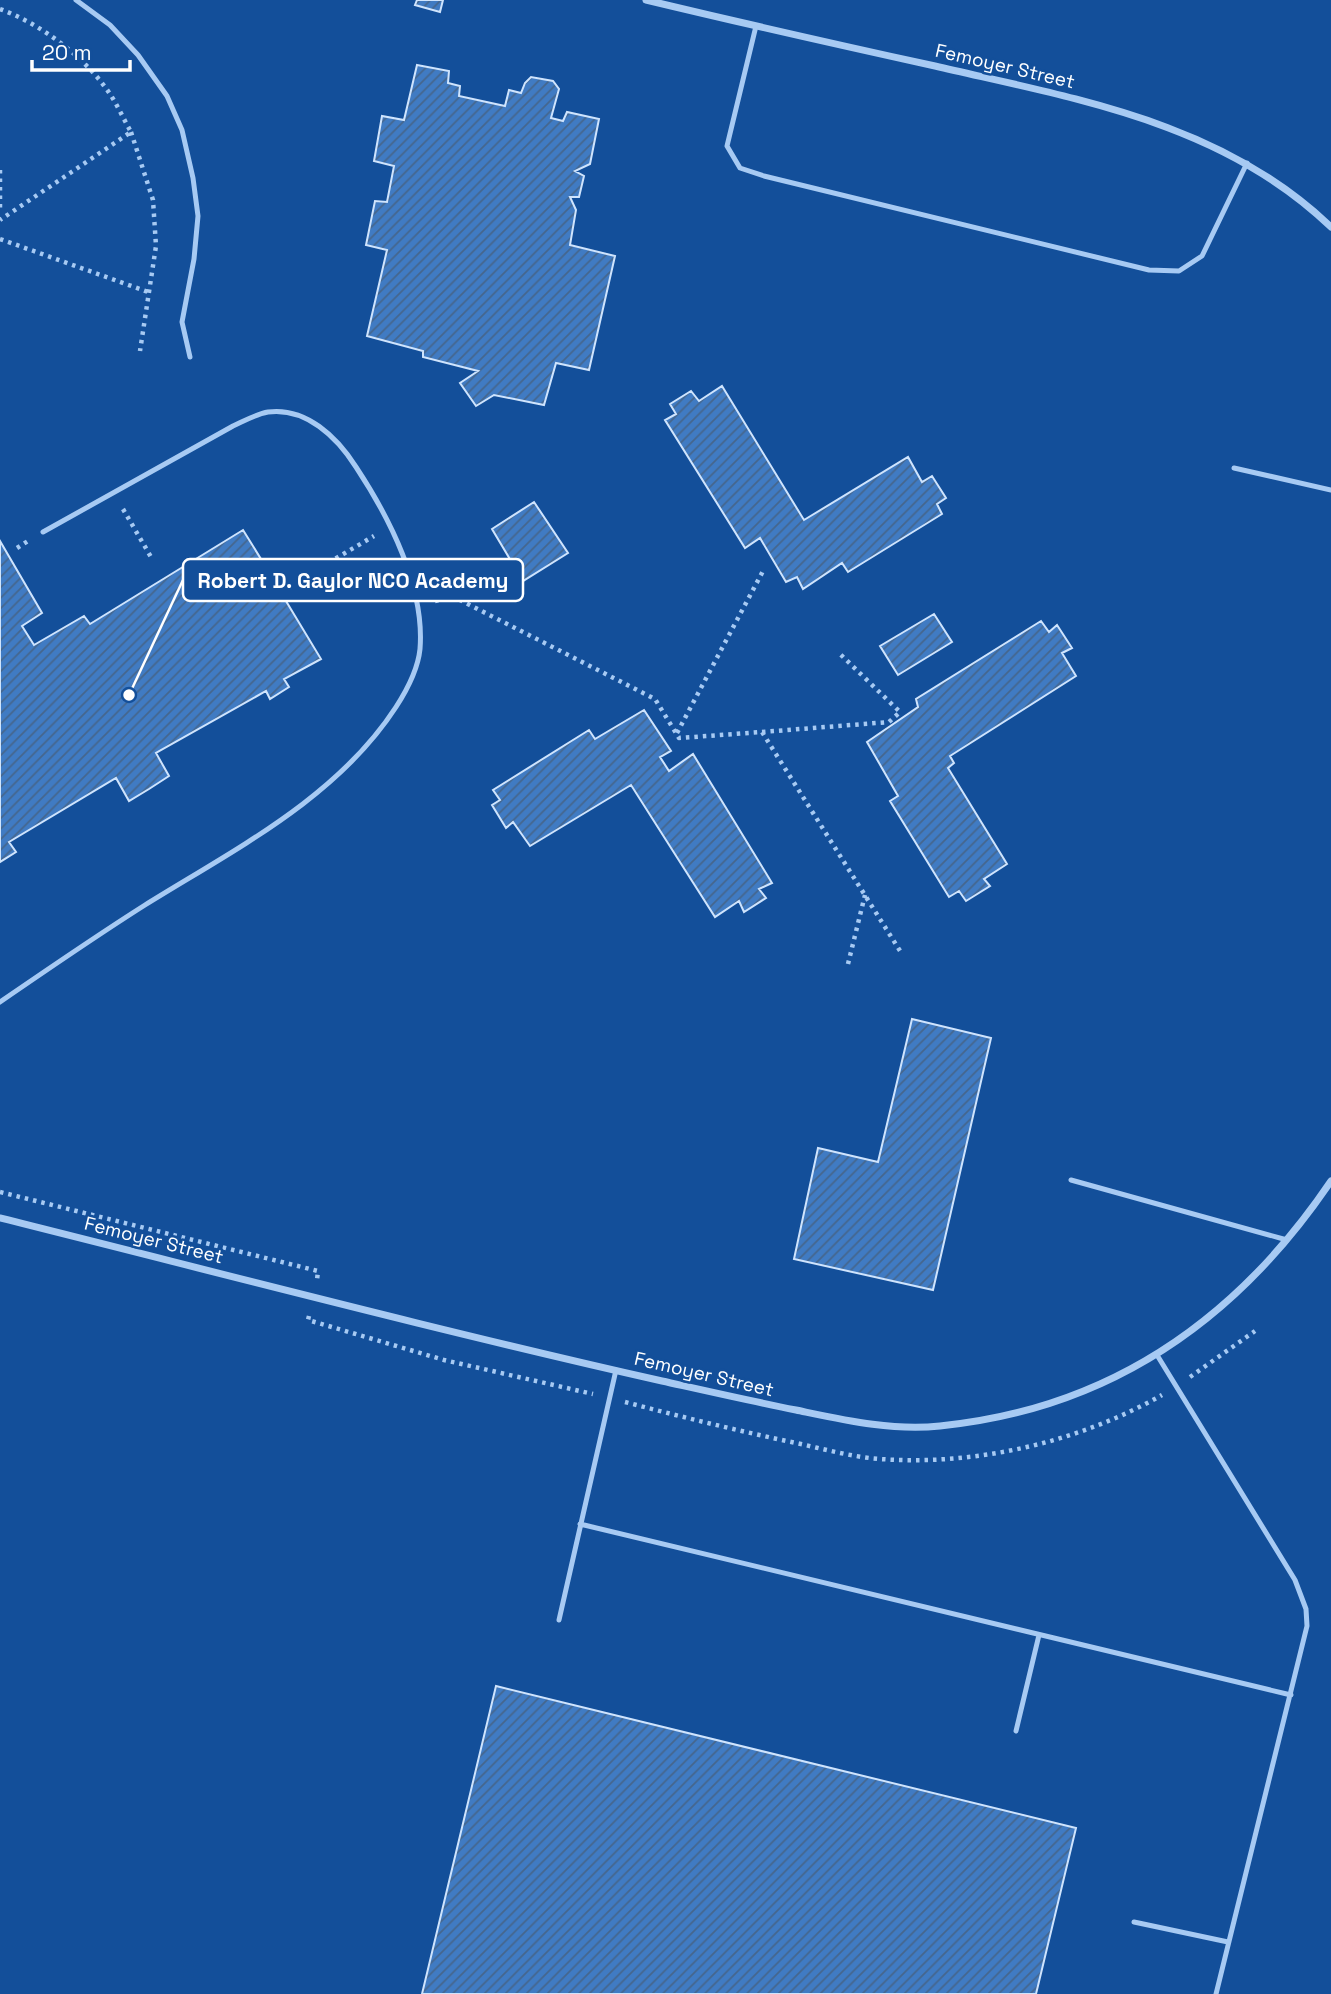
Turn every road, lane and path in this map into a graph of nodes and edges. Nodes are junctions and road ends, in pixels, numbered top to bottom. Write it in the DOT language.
graph roads {
  1 [pos="76,0"];
  2 [pos="646,0"];
  3 [pos="0,9"];
  4 [pos="756,26"];
  5 [pos="131,132"];
  6 [pos="1247,163"];
  7 [pos="0,170"];
  8 [pos="0,209"];
  9 [pos="0,220"];
  10 [pos="1331,227"];
  11 [pos="0,239"];
  12 [pos="150,293"];
  13 [pos="140,351"];
  14 [pos="190,358"];
  15 [pos="1234,468"];
  16 [pos="1331,490"];
  17 [pos="113,493"];
  18 [pos="389,527"];
  19 [pos="43,532"];
  20 [pos="151,557"];
  21 [pos="763,571"];
  22 [pos="299,580"];
  23 [pos="417,605"];
  24 [pos="838,652"];
  25 [pos="762,732"];
  26 [pos="677,734"];
  27 [pos="864,895"];
  28 [pos="902,954"];
  29 [pos="848,964"];
  30 [pos="0,1002"];
  31 [pos="1071,1180"];
  32 [pos="1331,1181"];
  33 [pos="0,1218"];
  34 [pos="1287,1240"];
  35 [pos="1157,1354"];
  36 [pos="616,1370"];
  37 [pos="580,1524"];
  38 [pos="559,1620"];
  39 [pos="1039,1635"];
  40 [pos="1291,1695"];
  41 [pos="1016,1731"];
  42 [pos="1135,1922"];
  43 [pos="1228,1942"];
  44 [pos="1216,1994"];
  1 -- 14 [label="lane"];
  2 -- 4 [label="street, Femoyer Street"];
  3 -- 5 [label="path"];
  4 -- 6 [label="street, Femoyer Street"];
  4 -- 6 [label="lane"];
  5 -- 9 [label="path"];
  5 -- 12 [label="path"];
  6 -- 10 [label="street, Femoyer Street"];
  7 -- 8 [label="path"];
  11 -- 12 [label="path"];
  12 -- 13 [label="path"];
  15 -- 16 [label="lane"];
  17 -- 18 [label="lane"];
  17 -- 19 [label="lane"];
  17 -- 20 [label="path"];
  18 -- 22 [label="path"];
  18 -- 23 [label="lane"];
  21 -- 26 [label="path"];
  23 -- 26 [label="path"];
  23 -- 30 [label="lane"];
  24 -- 25 [label="path"];
  25 -- 26 [label="path"];
  25 -- 27 [label="path"];
  27 -- 28 [label="path"];
  27 -- 29 [label="path"];
  31 -- 34 [label="lane"];
  32 -- 34 [label="street, Femoyer Street"];
  33 -- 36 [label="street, Femoyer Street"];
  34 -- 35 [label="street, Femoyer Street"];
  35 -- 36 [label="street, Femoyer Street"];
  35 -- 40 [label="lane"];
  36 -- 37 [label="lane"];
  37 -- 38 [label="lane"];
  37 -- 39 [label="lane"];
  39 -- 40 [label="lane"];
  39 -- 41 [label="lane"];
  40 -- 43 [label="lane"];
  42 -- 43 [label="lane"];
  43 -- 44 [label="lane"];
}
